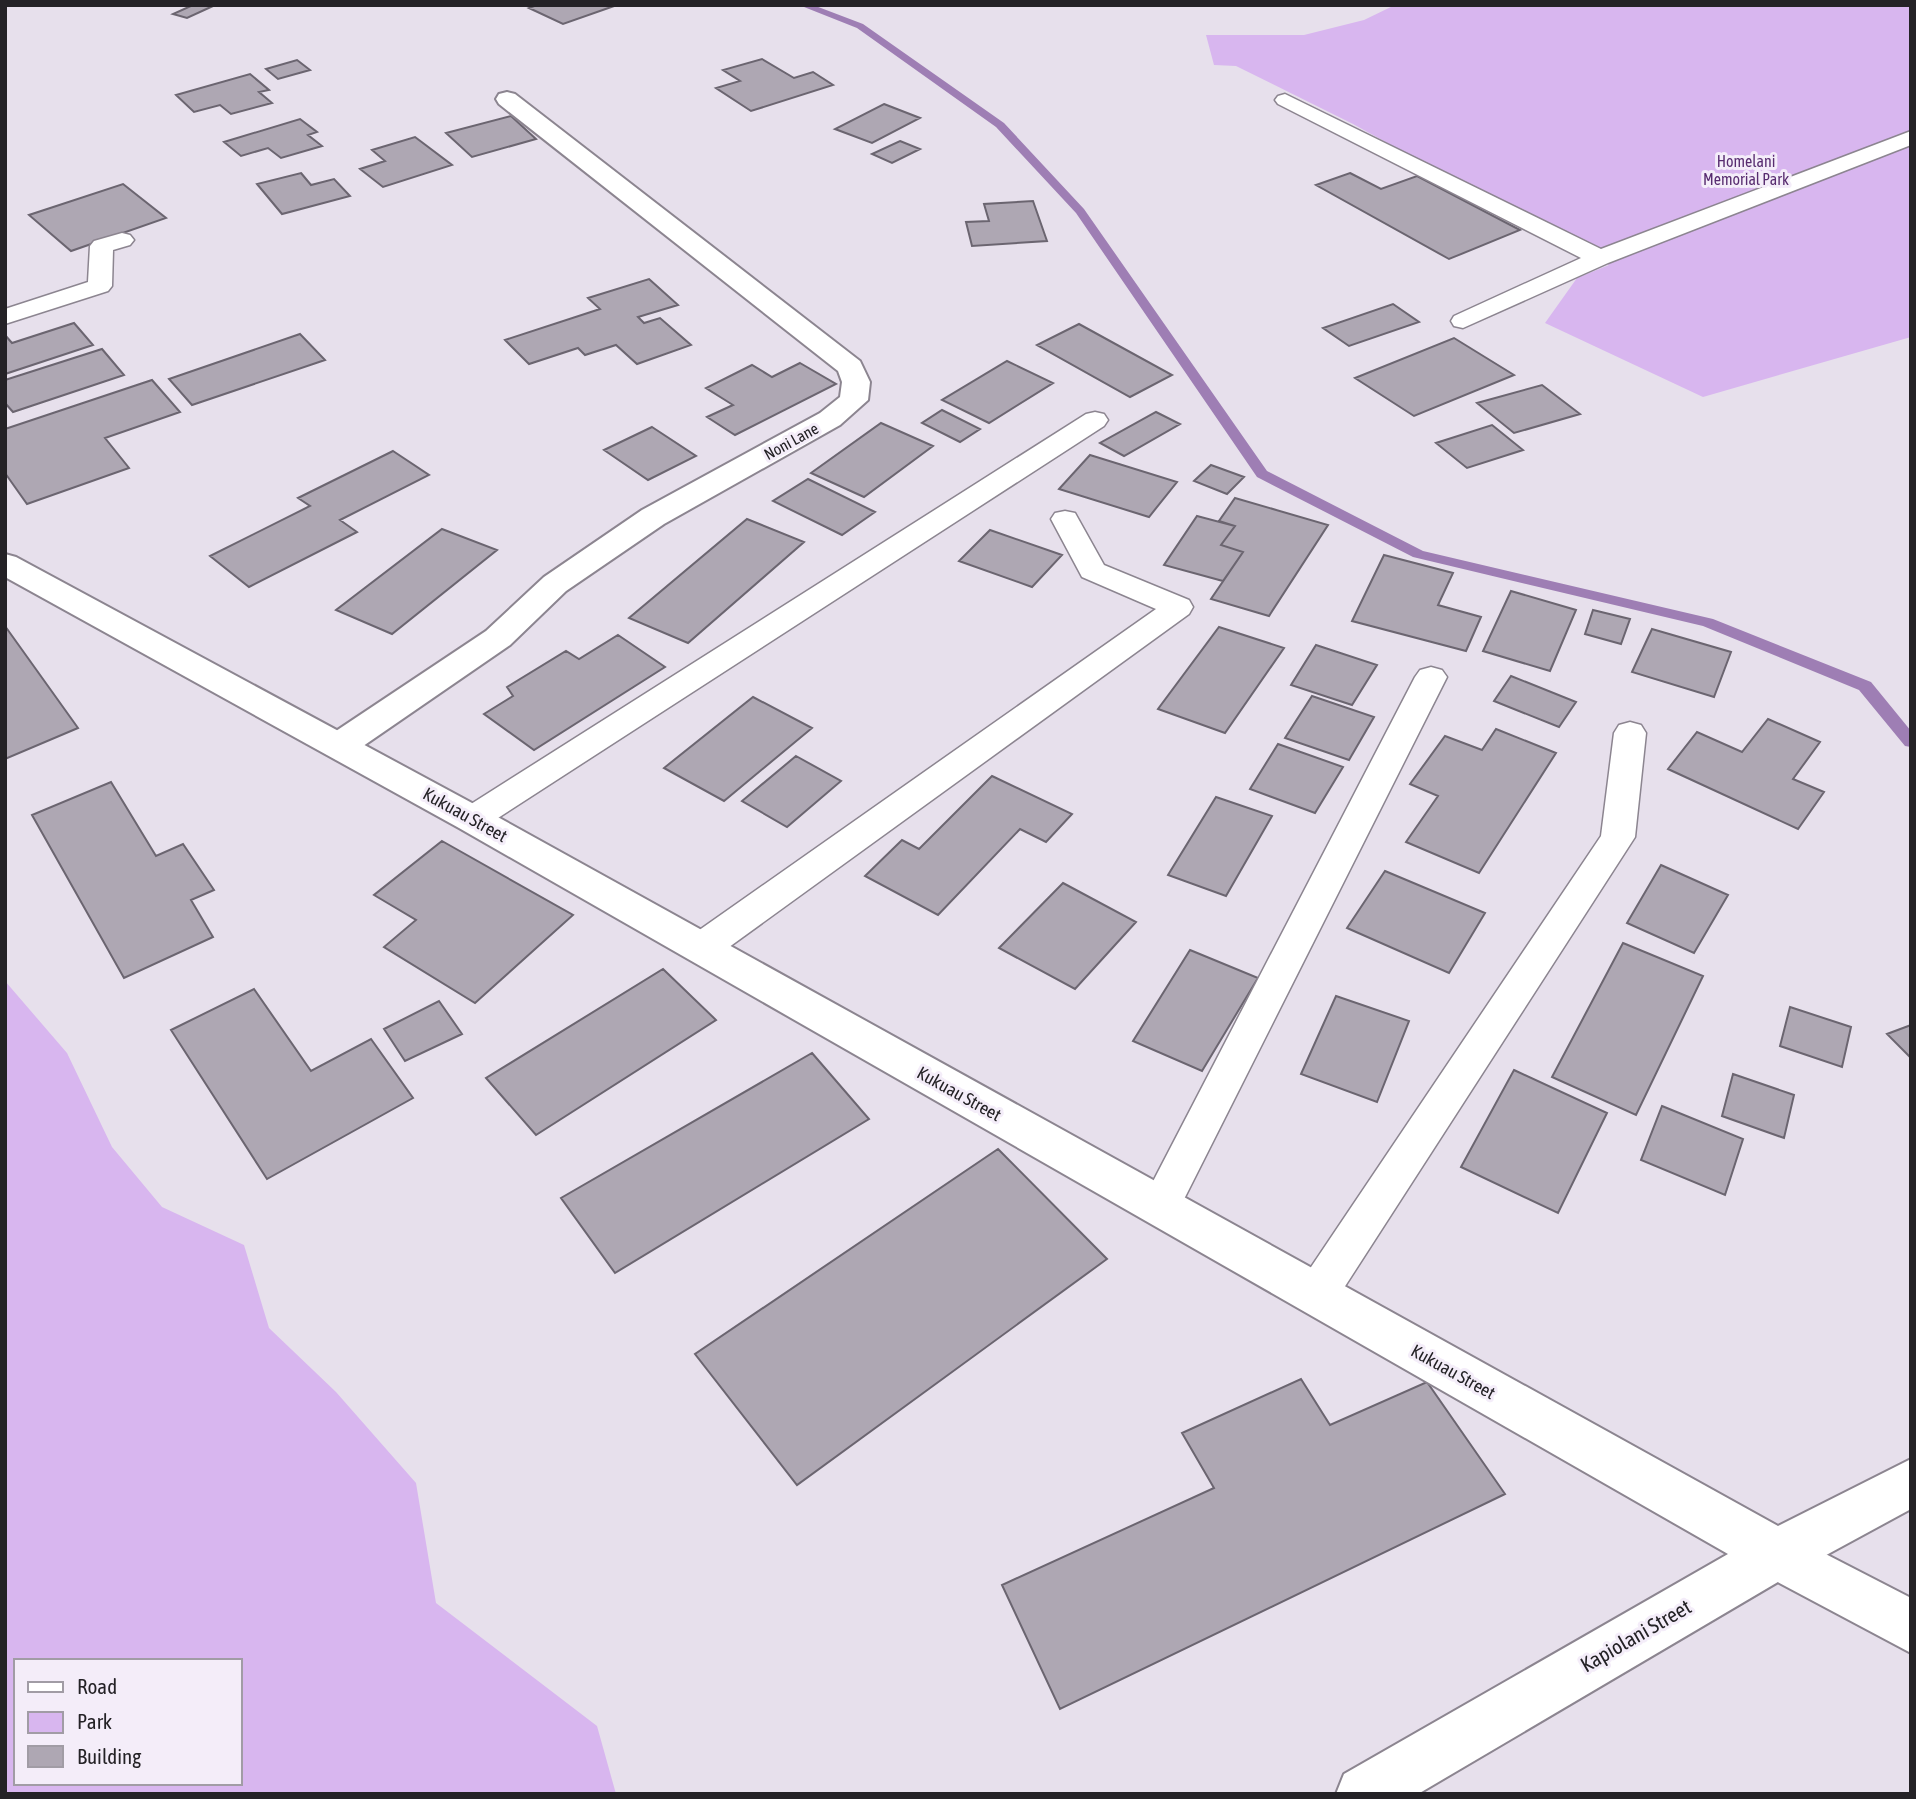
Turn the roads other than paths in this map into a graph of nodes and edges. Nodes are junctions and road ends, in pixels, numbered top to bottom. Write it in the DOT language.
graph roads {
  1 [pos="507,99"];
  2 [pos="1285,100"];
  3 [pos="1911,137"];
  4 [pos="122,240"];
  5 [pos="1600,258"];
  6 [pos="5,317"];
  7 [pos="1462,321"];
  8 [pos="1095,420"];
  9 [pos="1065,519"];
  10 [pos="5,564"];
  11 [pos="1431,677"];
  12 [pos="1630,733"];
  13 [pos="340,745"];
  14 [pos="472,819"];
  15 [pos="701,948"];
  16 [pos="1160,1207"];
  17 [pos="1316,1295"];
  18 [pos="1911,1483"];
  19 [pos="1777,1554"];
  20 [pos="1911,1627"];
  21 [pos="1364,1794"];
  1 -- 13 [label="street, Noni Lane"];
  2 -- 5 [label="lane"];
  3 -- 5 [label="lane"];
  4 -- 6 [label="lane"];
  5 -- 7 [label="lane"];
  8 -- 14 [label="lane"];
  9 -- 15 [label="lane"];
  10 -- 13 [label="street, Kukuau Street"];
  11 -- 16 [label="lane"];
  12 -- 17 [label="lane"];
  13 -- 14 [label="street, Kukuau Street"];
  14 -- 15 [label="street, Kukuau Street"];
  15 -- 16 [label="street, Kukuau Street"];
  16 -- 17 [label="street, Kukuau Street"];
  17 -- 19 [label="street, Kukuau Street"];
  18 -- 19 [label="street, Kapiolani Street"];
  19 -- 20 [label="street, Kukuau Street"];
  19 -- 21 [label="street, Kapiolani Street"];
}
